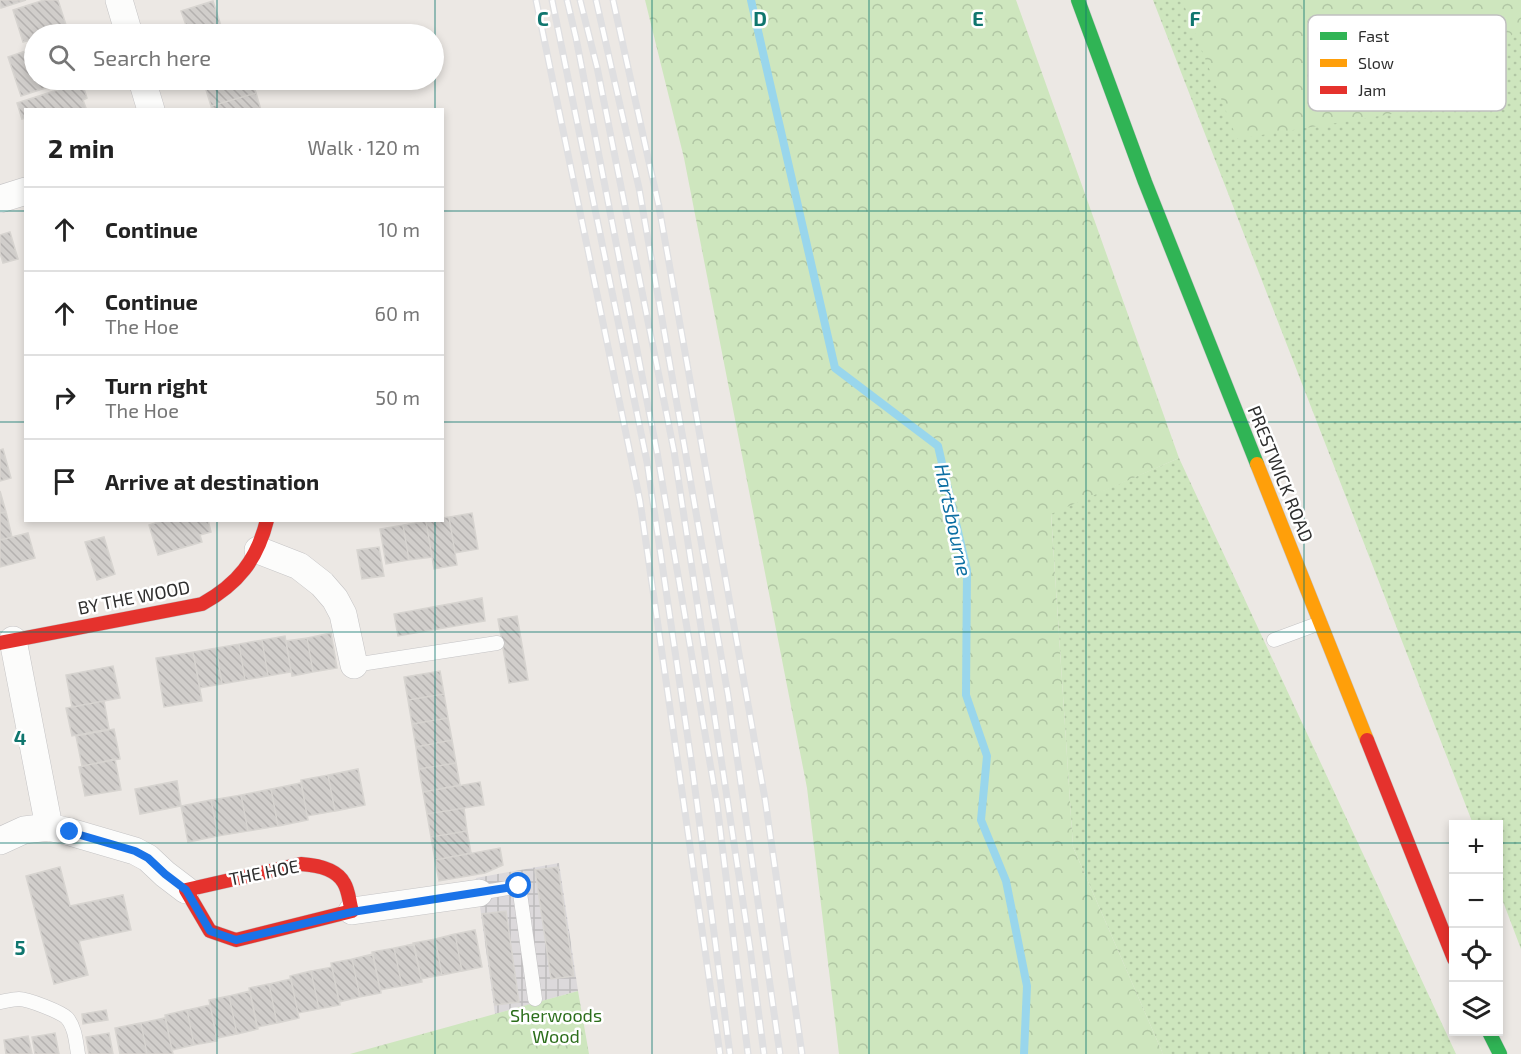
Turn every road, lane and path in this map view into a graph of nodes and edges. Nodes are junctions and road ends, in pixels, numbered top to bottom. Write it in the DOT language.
graph roads {
  1 [pos="118,0"];
  2 [pos="1078,0"];
  3 [pos="126,24"];
  4 [pos="145,90"];
  5 [pos="151,108"];
  6 [pos="24,192"];
  7 [pos="0,199"];
  8 [pos="267,522"];
  9 [pos="258,550"];
  10 [pos="1320,623"];
  11 [pos="1274,640"];
  12 [pos="7,641"];
  13 [pos="497,643"];
  14 [pos="354,665"];
  15 [pos="50,827"];
  16 [pos="0,841"];
  17 [pos="186,890"];
  18 [pos="479,893"];
  19 [pos="352,912"];
  20 [pos="1449,946"];
  21 [pos="535,999"];
  22 [pos="0,1002"];
  23 [pos="1491,1036"];
  24 [pos="78,1054"];
  25 [pos="1500,1054"];
  1 -- 3 [label="street"];
  2 -- 10 [label="main road, PRESTWICK ROAD"];
  4 -- 5 [label="street"];
  6 -- 7 [label="street"];
  8 -- 9 [label="main road, BY THE WOOD"];
  9 -- 12 [label="main road, BY THE WOOD"];
  9 -- 14 [label="street"];
  10 -- 11 [label="lane"];
  10 -- 20 [label="main road, PRESTWICK ROAD"];
  12 -- 15 [label="street"];
  13 -- 14 [label="lane"];
  15 -- 16 [label="street"];
  15 -- 17 [label="street"];
  17 -- 19 [label="main road"];
  17 -- 19 [label="main road, THE HOE"];
  18 -- 19 [label="street"];
  18 -- 21 [label="lane"];
  22 -- 24 [label="lane"];
  23 -- 25 [label="main road"];
}
